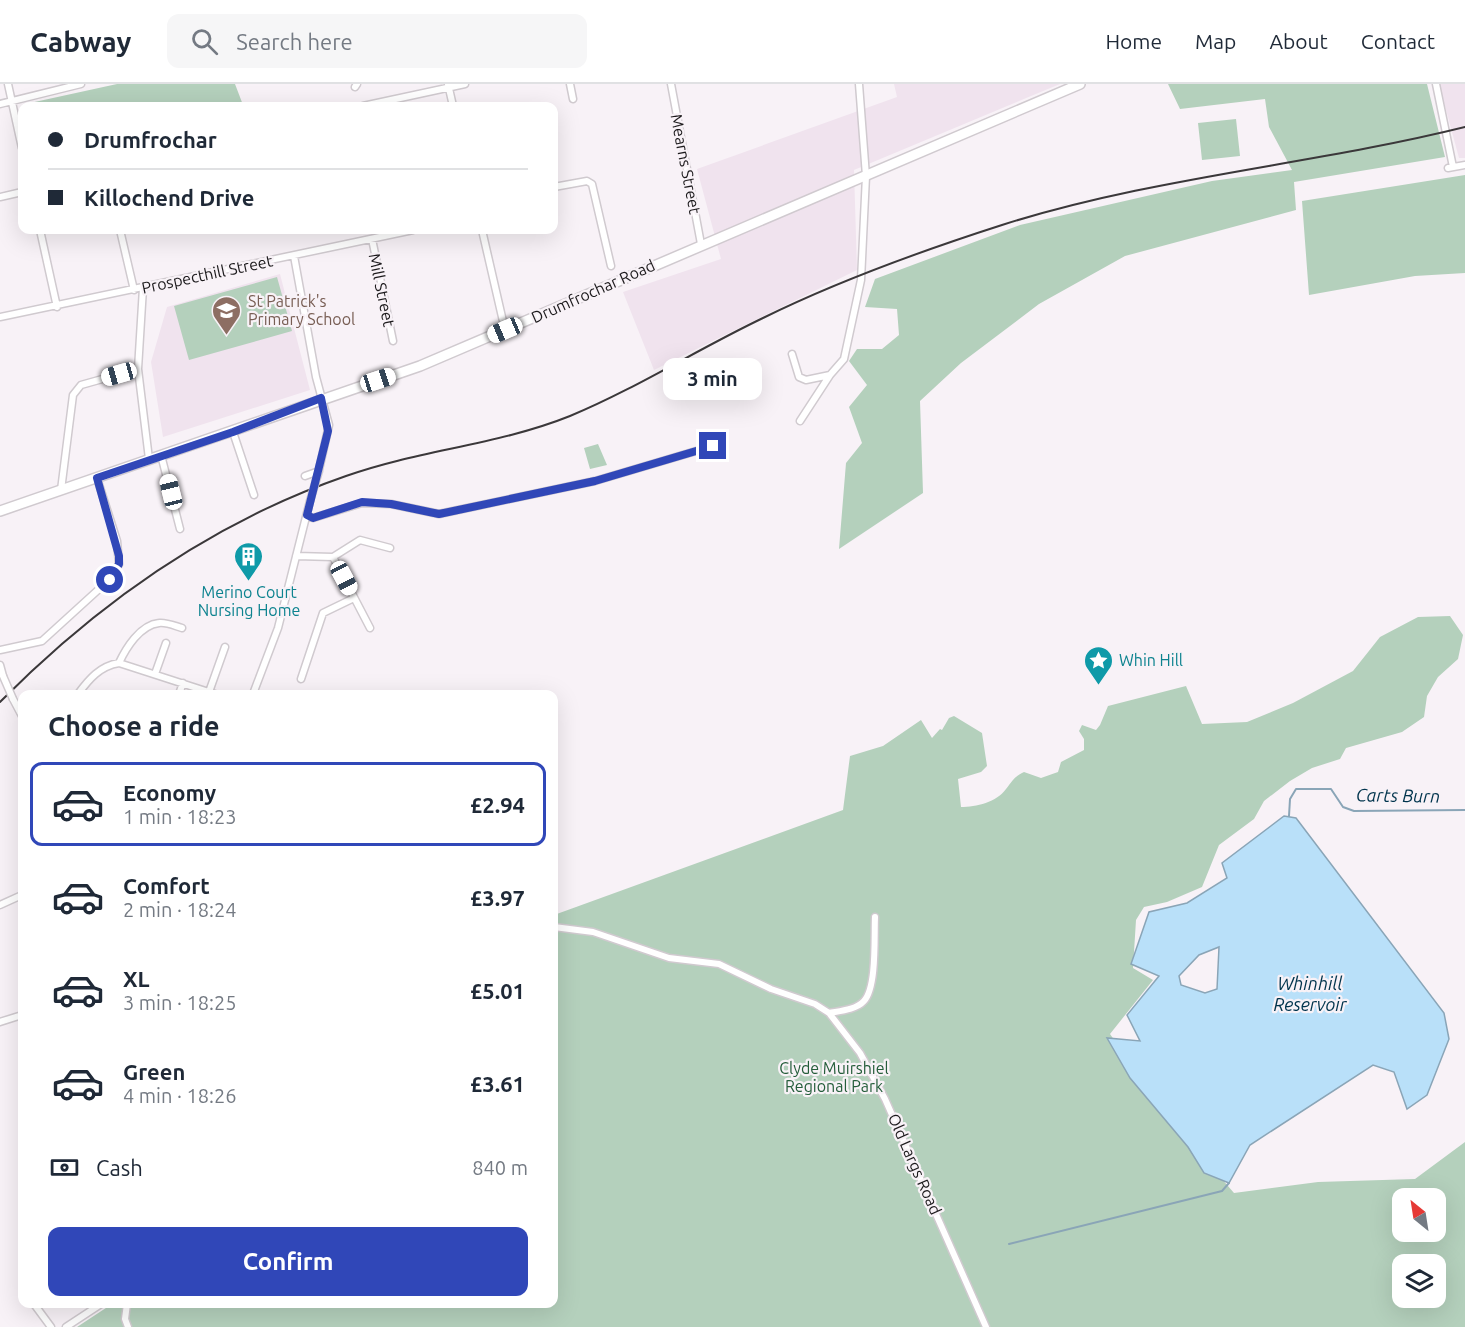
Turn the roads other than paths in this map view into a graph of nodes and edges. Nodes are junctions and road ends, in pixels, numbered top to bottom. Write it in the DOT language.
graph roads {
  1 [pos="8,84"];
  2 [pos="81,84"];
  3 [pos="465,84"];
  4 [pos="570,84"];
  5 [pos="671,84"];
  6 [pos="860,84"];
  7 [pos="1080,84"];
  8 [pos="1436,84"];
  9 [pos="448,86"];
  10 [pos="573,99"];
  11 [pos="12,101"];
  12 [pos="380,102"];
  13 [pos="452,102"];
  14 [pos="0,104"];
  15 [pos="18,129"];
  16 [pos="1465,165"];
  17 [pos="866,176"];
  18 [pos="558,186"];
  19 [pos="18,193"];
  20 [pos="0,197"];
  21 [pos="41,234"];
  22 [pos="121,234"];
  23 [pos="395,234"];
  24 [pos="483,234"];
  25 [pos="372,239"];
  26 [pos="701,244"];
  27 [pos="294,256"];
  28 [pos="611,266"];
  29 [pos="142,288"];
  30 [pos="134,290"];
  31 [pos="57,307"];
  32 [pos="0,318"];
  33 [pos="505,330"];
  34 [pos="393,342"];
  35 [pos="792,354"];
  36 [pos="138,369"];
  37 [pos="830,375"];
  38 [pos="321,398"];
  39 [pos="801,421"];
  40 [pos="233,432"];
  41 [pos="713,446"];
  42 [pos="161,455"];
  43 [pos="149,459"];
  44 [pos="318,472"];
  45 [pos="305,476"];
  46 [pos="97,478"];
  47 [pos="61,490"];
  48 [pos="254,495"];
  49 [pos="0,511"];
  50 [pos="307,515"];
  51 [pos="180,529"];
  52 [pos="390,548"];
  53 [pos="296,556"];
  54 [pos="333,558"];
  55 [pos="354,598"];
  56 [pos="182,628"];
  57 [pos="370,628"];
  58 [pos="166,643"];
  59 [pos="225,647"];
  60 [pos="0,650"];
  61 [pos="119,663"];
  62 [pos="0,665"];
  63 [pos="155,674"];
  64 [pos="301,679"];
  65 [pos="183,683"];
  66 [pos="81,690"];
  67 [pos="180,690"];
  68 [pos="203,690"];
  69 [pos="213,690"];
  70 [pos="255,690"];
  71 [pos="18,708"];
  72 [pos="18,897"];
  73 [pos="0,905"];
  74 [pos="875,917"];
  75 [pos="558,928"];
  76 [pos="829,1013"];
  77 [pos="18,1016"];
  78 [pos="0,1022"];
  79 [pos="37,1308"];
  80 [pos="95,1308"];
  81 [pos="126,1308"];
  82 [pos="78,1319"];
  83 [pos="51,1327"];
  84 [pos="66,1327"];
  85 [pos="72,1327"];
  86 [pos="128,1327"];
  87 [pos="986,1327"];
  1 -- 11 [label="street"];
  2 -- 11 [label="street"];
  3 -- 9 [label="street"];
  4 -- 10 [label="street"];
  5 -- 26 [label="street, Mearns Street"];
  6 -- 17 [label="street"];
  7 -- 17 [label="main road, Drumfrochar Road"];
  8 -- 16 [label="street"];
  9 -- 12 [label="street"];
  9 -- 13 [label="street"];
  11 -- 14 [label="street"];
  11 -- 15 [label="street"];
  17 -- 26 [label="main road, Drumfrochar Road"];
  17 -- 37 [label="street"];
  18 -- 28 [label="street"];
  19 -- 20 [label="street"];
  21 -- 31 [label="street"];
  22 -- 30 [label="street"];
  23 -- 25 [label="street, Prospecthill Street"];
  24 -- 33 [label="street"];
  25 -- 27 [label="street, Prospecthill Street"];
  25 -- 34 [label="street, Mill Street"];
  26 -- 33 [label="main road, Drumfrochar Road"];
  27 -- 29 [label="street, Prospecthill Street"];
  27 -- 38 [label="street"];
  29 -- 30 [label="street, Prospecthill Street"];
  29 -- 36 [label="street"];
  30 -- 31 [label="street, Prospecthill Street"];
  31 -- 32 [label="street, Prospecthill Street"];
  33 -- 38 [label="main road, Drumfrochar Road"];
  35 -- 37 [label="street"];
  36 -- 43 [label="street"];
  36 -- 47 [label="street"];
  37 -- 39 [label="street"];
  38 -- 40 [label="main road, Drumfrochar Road"];
  38 -- 44 [label="street"];
  40 -- 42 [label="main road, Drumfrochar Road"];
  40 -- 48 [label="street"];
  41 -- 50 [label="street"];
  42 -- 43 [label="main road, Drumfrochar Road"];
  42 -- 51 [label="street"];
  43 -- 46 [label="main road, Drumfrochar Road"];
  44 -- 45 [label="street"];
  44 -- 50 [label="street, bridge"];
  46 -- 47 [label="main road, Drumfrochar Road"];
  46 -- 60 [label="street"];
  47 -- 49 [label="main road, Drumfrochar Road"];
  50 -- 53 [label="street"];
  52 -- 54 [label="street"];
  53 -- 54 [label="street"];
  53 -- 70 [label="street"];
  54 -- 55 [label="street"];
  55 -- 57 [label="street"];
  55 -- 64 [label="street"];
  56 -- 61 [label="street"];
  58 -- 63 [label="street"];
  59 -- 69 [label="street"];
  61 -- 63 [label="street"];
  61 -- 66 [label="street"];
  62 -- 71 [label="street, bridge"];
  63 -- 65 [label="street"];
  65 -- 67 [label="street"];
  65 -- 68 [label="street"];
  72 -- 73 [label="street"];
  74 -- 76 [label="street"];
  75 -- 76 [label="street, Old Largs Road"];
  76 -- 87 [label="street, Old Largs Road"];
  77 -- 78 [label="street"];
  79 -- 83 [label="street"];
  80 -- 82 [label="street"];
  81 -- 86 [label="street"];
  82 -- 84 [label="street"];
  82 -- 85 [label="street"];
}
